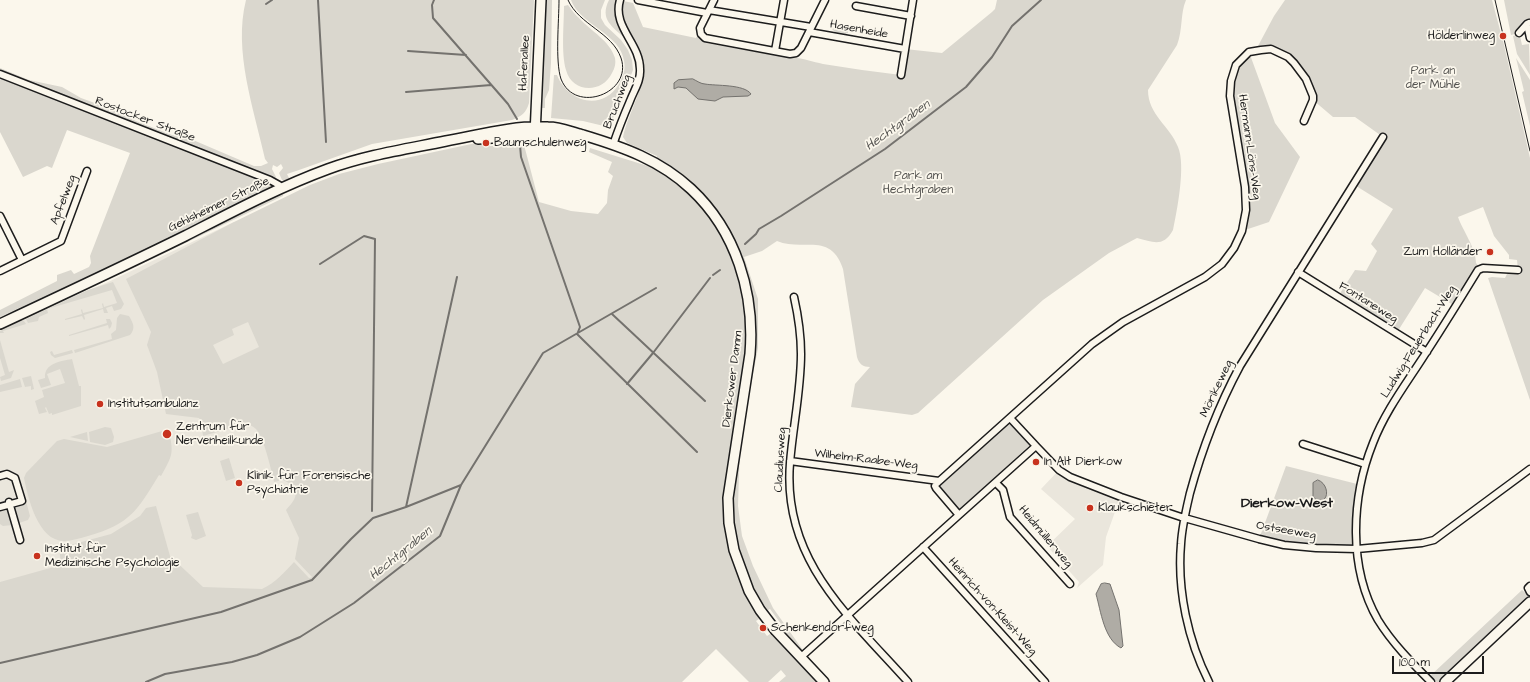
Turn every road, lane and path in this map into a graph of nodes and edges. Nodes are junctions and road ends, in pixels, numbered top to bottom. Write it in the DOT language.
graph roads {
  1 [pos="540,0"];
  2 [pos="620,0"];
  3 [pos="638,0"];
  4 [pos="714,0"];
  5 [pos="784,0"];
  6 [pos="825,0"];
  7 [pos="914,0"];
  8 [pos="856,6"];
  9 [pos="708,11"];
  10 [pos="911,16"];
  11 [pos="779,22"];
  12 [pos="1528,23"];
  13 [pos="810,30"];
  14 [pos="1519,32"];
  15 [pos="1530,38"];
  16 [pos="905,49"];
  17 [pos="775,51"];
  18 [pos="0,74"];
  19 [pos="901,75"];
  20 [pos="1304,121"];
  21 [pos="535,131"];
  22 [pos="1383,137"];
  23 [pos="613,144"];
  24 [pos="87,171"];
  25 [pos="279,186"];
  26 [pos="0,216"];
  27 [pos="22,260"];
  28 [pos="1518,270"];
  29 [pos="0,271"];
  30 [pos="1298,272"];
  31 [pos="794,297"];
  32 [pos="0,324"];
  33 [pos="1427,352"];
  34 [pos="1010,418"];
  35 [pos="1303,444"];
  36 [pos="1036,446"];
  37 [pos="790,461"];
  38 [pos="1365,464"];
  39 [pos="0,468"];
  40 [pos="1530,469"];
  41 [pos="1,475"];
  42 [pos="939,481"];
  43 [pos="996,482"];
  44 [pos="10,503"];
  45 [pos="0,507"];
  46 [pos="959,515"];
  47 [pos="1184,518"];
  48 [pos="20,540"];
  49 [pos="923,547"];
  50 [pos="1358,549"];
  51 [pos="1070,584"];
  52 [pos="1530,586"];
  53 [pos="1530,592"];
  54 [pos="1530,602"];
  55 [pos="848,616"];
  56 [pos="801,657"];
  57 [pos="824,682"];
  58 [pos="908,682"];
  59 [pos="1045,682"];
  60 [pos="1209,682"];
  61 [pos="1429,682"];
  62 [pos="1445,682"];
  1 -- 21 [label="street, Hafenallee"];
  2 -- 23 [label="street, Bruchweg"];
  3 -- 9 [label="street"];
  4 -- 9 [label="street"];
  5 -- 11 [label="street"];
  6 -- 13 [label="street"];
  7 -- 10 [label="street"];
  8 -- 10 [label="street, Hasenheide"];
  9 -- 11 [label="street, Hasenheide"];
  9 -- 17 [label="street"];
  10 -- 16 [label="street"];
  11 -- 13 [label="street, Hasenheide"];
  11 -- 17 [label="street"];
  12 -- 14 [label="street"];
  12 -- 15 [label="street"];
  13 -- 16 [label="street, Hasenheide"];
  13 -- 17 [label="street"];
  16 -- 19 [label="street"];
  18 -- 25 [label="street, Rostocker Straße"];
  20 -- 34 [label="street, Hermann-Löns-Weg"];
  21 -- 23 [label="street, Dierkower Damm"];
  21 -- 25 [label="street, Gehlsheimer Straße"];
  22 -- 30 [label="street, Mörikeweg"];
  23 -- 56 [label="street, Dierkower Damm"];
  24 -- 27 [label="street, Apfelweg"];
  25 -- 32 [label="street, Gehlsheimer Straße"];
  26 -- 27 [label="street"];
  27 -- 29 [label="street, Apfelweg"];
  28 -- 33 [label="street, Ludwig-Feuerbach-Weg"];
  30 -- 33 [label="street, Fontaneweg"];
  30 -- 47 [label="street, Mörikeweg"];
  31 -- 37 [label="street, Claudiusweg"];
  33 -- 38 [label="street, Ludwig-Feuerbach-Weg"];
  34 -- 36 [label="street, Ostseeweg"];
  34 -- 42 [label="street, Hermann-Löns-Weg"];
  35 -- 38 [label="street"];
  36 -- 43 [label="street"];
  36 -- 47 [label="street, Ostseeweg"];
  37 -- 42 [label="street, Wilhelm-Raabe-Weg"];
  37 -- 55 [label="street, Claudiusweg"];
  38 -- 50 [label="street, Ludwig-Feuerbach-Weg"];
  39 -- 41 [label="street"];
  40 -- 50 [label="street, Ostseeweg"];
  41 -- 44 [label="street"];
  42 -- 46 [label="street"];
  43 -- 46 [label="street"];
  43 -- 51 [label="street, Heidmüllerweg"];
  44 -- 45 [label="street"];
  44 -- 48 [label="street"];
  46 -- 49 [label="street"];
  47 -- 50 [label="street, Ostseeweg"];
  47 -- 60 [label="street, Mörikeweg"];
  49 -- 55 [label="street"];
  49 -- 59 [label="street, Heinrich-von-Kleist-Weg"];
  50 -- 61 [label="street, Ludwig-Feuerbach-Weg"];
  52 -- 53 [label="street"];
  54 -- 62 [label="street"];
  55 -- 56 [label="street"];
  55 -- 58 [label="street, Claudiusweg"];
  56 -- 57 [label="street, Dierkower Damm"];
}
